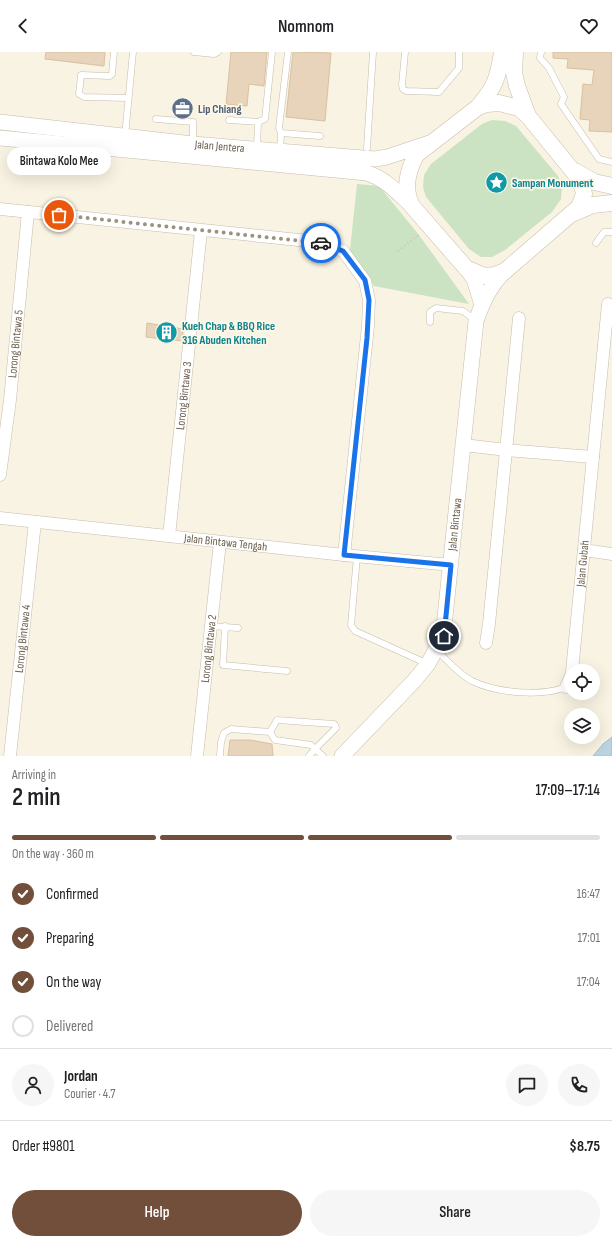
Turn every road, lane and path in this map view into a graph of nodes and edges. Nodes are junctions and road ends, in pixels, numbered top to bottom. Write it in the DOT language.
graph roads {
  1 [pos="114,52"];
  2 [pos="133,52"];
  3 [pos="194,52"];
  4 [pos="218,52"];
  5 [pos="272,52"];
  6 [pos="288,52"];
  7 [pos="373,52"];
  8 [pos="404,52"];
  9 [pos="459,52"];
  10 [pos="502,52"];
  11 [pos="515,52"];
  12 [pos="541,52"];
  13 [pos="128,98"];
  14 [pos="478,107"];
  15 [pos="528,116"];
  16 [pos="156,119"];
  17 [pos="229,120"];
  18 [pos="0,122"];
  19 [pos="258,122"];
  20 [pos="281,133"];
  21 [pos="125,136"];
  22 [pos="320,136"];
  23 [pos="0,138"];
  24 [pos="436,139"];
  25 [pos="193,144"];
  26 [pos="257,148"];
  27 [pos="367,148"];
  28 [pos="280,150"];
  29 [pos="612,162"];
  30 [pos="572,170"];
  31 [pos="612,186"];
  32 [pos="612,203"];
  33 [pos="412,206"];
  34 [pos="0,209"];
  35 [pos="28,212"];
  36 [pos="569,216"];
  37 [pos="430,227"];
  38 [pos="200,231"];
  39 [pos="612,232"];
  40 [pos="596,243"];
  41 [pos="398,251"];
  42 [pos="466,268"];
  43 [pos="505,271"];
  44 [pos="608,304"];
  45 [pos="482,305"];
  46 [pos="519,318"];
  47 [pos="476,321"];
  48 [pos="430,322"];
  49 [pos="464,445"];
  50 [pos="506,450"];
  51 [pos="593,457"];
  52 [pos="0,475"];
  53 [pos="0,518"];
  54 [pos="35,522"];
  55 [pos="169,536"];
  56 [pos="220,542"];
  57 [pos="584,550"];
  58 [pos="612,554"];
  59 [pos="344,555"];
  60 [pos="357,556"];
  61 [pos="451,565"];
  62 [pos="211,626"];
  63 [pos="225,626"];
  64 [pos="238,628"];
  65 [pos="486,644"];
  66 [pos="437,650"];
  67 [pos="428,664"];
  68 [pos="573,664"];
  69 [pos="287,671"];
  70 [pos="564,685"];
  71 [pos="270,732"];
  72 [pos="315,749"];
  73 [pos="10,756"];
  74 [pos="197,756"];
  75 [pos="220,756"];
  76 [pos="309,756"];
  77 [pos="323,756"];
  78 [pos="342,756"];
  1 -- 13 [label="lane"];
  2 -- 13 [label="lane"];
  3 -- 4 [label="lane"];
  5 -- 19 [label="lane"];
  6 -- 20 [label="lane"];
  7 -- 27 [label="lane"];
  8 -- 9 [label="lane"];
  10 -- 14 [label="main road"];
  11 -- 15 [label="main road"];
  12 -- 29 [label="lane"];
  13 -- 21 [label="lane"];
  14 -- 15 [label="main road"];
  14 -- 24 [label="main road"];
  15 -- 30 [label="main road"];
  16 -- 25 [label="lane"];
  17 -- 19 [label="lane"];
  18 -- 21 [label="street, Jalan Jentera"];
  19 -- 26 [label="lane"];
  20 -- 22 [label="lane"];
  20 -- 28 [label="lane"];
  21 -- 25 [label="street, Jalan Jentera"];
  23 -- 33 [label="street, Jalan Jentera"];
  24 -- 28 [label="street, Jalan Jentera"];
  24 -- 33 [label="main road"];
  25 -- 26 [label="street, Jalan Jentera"];
  26 -- 28 [label="street, Jalan Jentera"];
  30 -- 31 [label="main road"];
  30 -- 36 [label="main road"];
  32 -- 36 [label="main road"];
  33 -- 37 [label="main road"];
  34 -- 35 [label="street"];
  35 -- 38 [label="street"];
  35 -- 52 [label="street, Lorong Bintawa 5"];
  36 -- 43 [label="main road"];
  37 -- 41 [label="path"];
  37 -- 42 [label="main road"];
  38 -- 55 [label="street, Lorong Bintawa 3"];
  38 -- 59 [label="street"];
  39 -- 40 [label="lane"];
  42 -- 43 [label="main road"];
  42 -- 45 [label="street"];
  43 -- 45 [label="street, Jalan Bintawa"];
  44 -- 51 [label="street, Jalan Gubah"];
  45 -- 47 [label="street, Jalan Bintawa"];
  46 -- 50 [label="street"];
  47 -- 48 [label="lane"];
  47 -- 49 [label="street, Jalan Bintawa"];
  49 -- 50 [label="street"];
  49 -- 61 [label="street, Jalan Bintawa"];
  50 -- 51 [label="street"];
  50 -- 65 [label="street"];
  51 -- 57 [label="street, Jalan Gubah"];
  53 -- 54 [label="street, Jalan Bintawa Tengah"];
  54 -- 55 [label="street, Jalan Bintawa Tengah"];
  54 -- 73 [label="street, Lorong Bintawa 4"];
  55 -- 56 [label="street, Jalan Bintawa Tengah"];
  56 -- 59 [label="street, Jalan Bintawa Tengah"];
  56 -- 62 [label="street, Lorong Bintawa 2"];
  57 -- 58 [label="street"];
  57 -- 68 [label="street, Jalan Gubah"];
  59 -- 60 [label="street, Jalan Bintawa Tengah"];
  60 -- 61 [label="street, Jalan Bintawa Tengah"];
  60 -- 67 [label="lane"];
  61 -- 66 [label="street, Jalan Bintawa"];
  62 -- 63 [label="lane"];
  62 -- 74 [label="street, Lorong Bintawa 2"];
  63 -- 64 [label="lane"];
  63 -- 69 [label="lane"];
  66 -- 67 [label="street, Jalan Bintawa"];
  66 -- 70 [label="lane"];
  67 -- 78 [label="street, Jalan Bintawa"];
  71 -- 72 [label="lane"];
  71 -- 72 [label="lane"];
  71 -- 75 [label="lane"];
  72 -- 76 [label="lane"];
  72 -- 77 [label="lane"];
}
